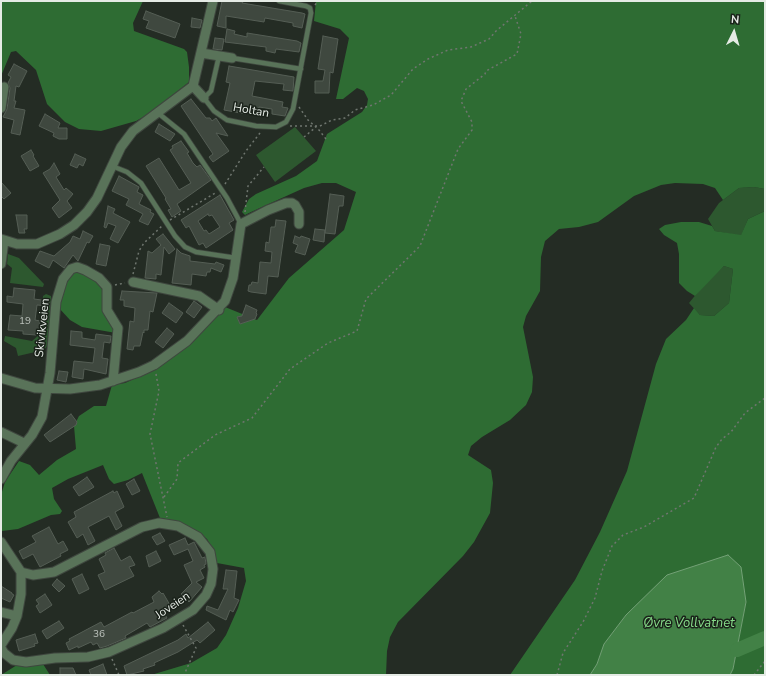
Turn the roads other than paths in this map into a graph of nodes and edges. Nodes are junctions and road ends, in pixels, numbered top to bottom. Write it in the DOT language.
graph roads {
  1 [pos="213,1"];
  2 [pos="279,1"];
  3 [pos="201,53"];
  4 [pos="219,56"];
  5 [pos="232,58"];
  6 [pos="301,69"];
  7 [pos="193,86"];
  8 [pos="4,87"];
  9 [pos="204,98"];
  10 [pos="1,108"];
  11 [pos="158,113"];
  12 [pos="112,166"];
  13 [pos="243,223"];
  14 [pos="299,224"];
  15 [pos="2,239"];
  16 [pos="236,258"];
  17 [pos="1,264"];
  18 [pos="133,282"];
  19 [pos="219,310"];
  20 [pos="1,378"];
  21 [pos="113,381"];
  22 [pos="46,389"];
  23 [pos="1,432"];
  24 [pos="24,443"];
  25 [pos="1,479"];
  26 [pos="1,542"];
  27 [pos="21,572"];
  28 [pos="1,612"];
  29 [pos="17,616"];
  30 [pos="1,645"];
  31 [pos="1,648"];
  1 -- 3 [label="street"];
  2 -- 6 [label="lane, Holtan"];
  3 -- 4 [label="street"];
  3 -- 7 [label="street"];
  4 -- 5 [label="street"];
  4 -- 9 [label="lane"];
  5 -- 6 [label="lane"];
  6 -- 9 [label="lane, Holtan"];
  7 -- 9 [label="street, Holtan"];
  7 -- 11 [label="street"];
  8 -- 10 [label="street"];
  11 -- 12 [label="street"];
  11 -- 13 [label="lane"];
  12 -- 15 [label="street"];
  12 -- 16 [label="lane"];
  13 -- 14 [label="street"];
  13 -- 16 [label="street"];
  15 -- 17 [label="street"];
  16 -- 19 [label="street"];
  18 -- 19 [label="street"];
  19 -- 21 [label="street"];
  20 -- 22 [label="street"];
  21 -- 22 [label="street"];
  21 -- 22 [label="street, Skivikveien"];
  22 -- 24 [label="street, Skivikveien"];
  23 -- 24 [label="street"];
  24 -- 25 [label="street, Skivikveien"];
  26 -- 27 [label="street"];
  27 -- 29 [label="street"];
  27 -- 31 [label="street, Joveien"];
  28 -- 29 [label="street"];
  29 -- 30 [label="street"];
}
